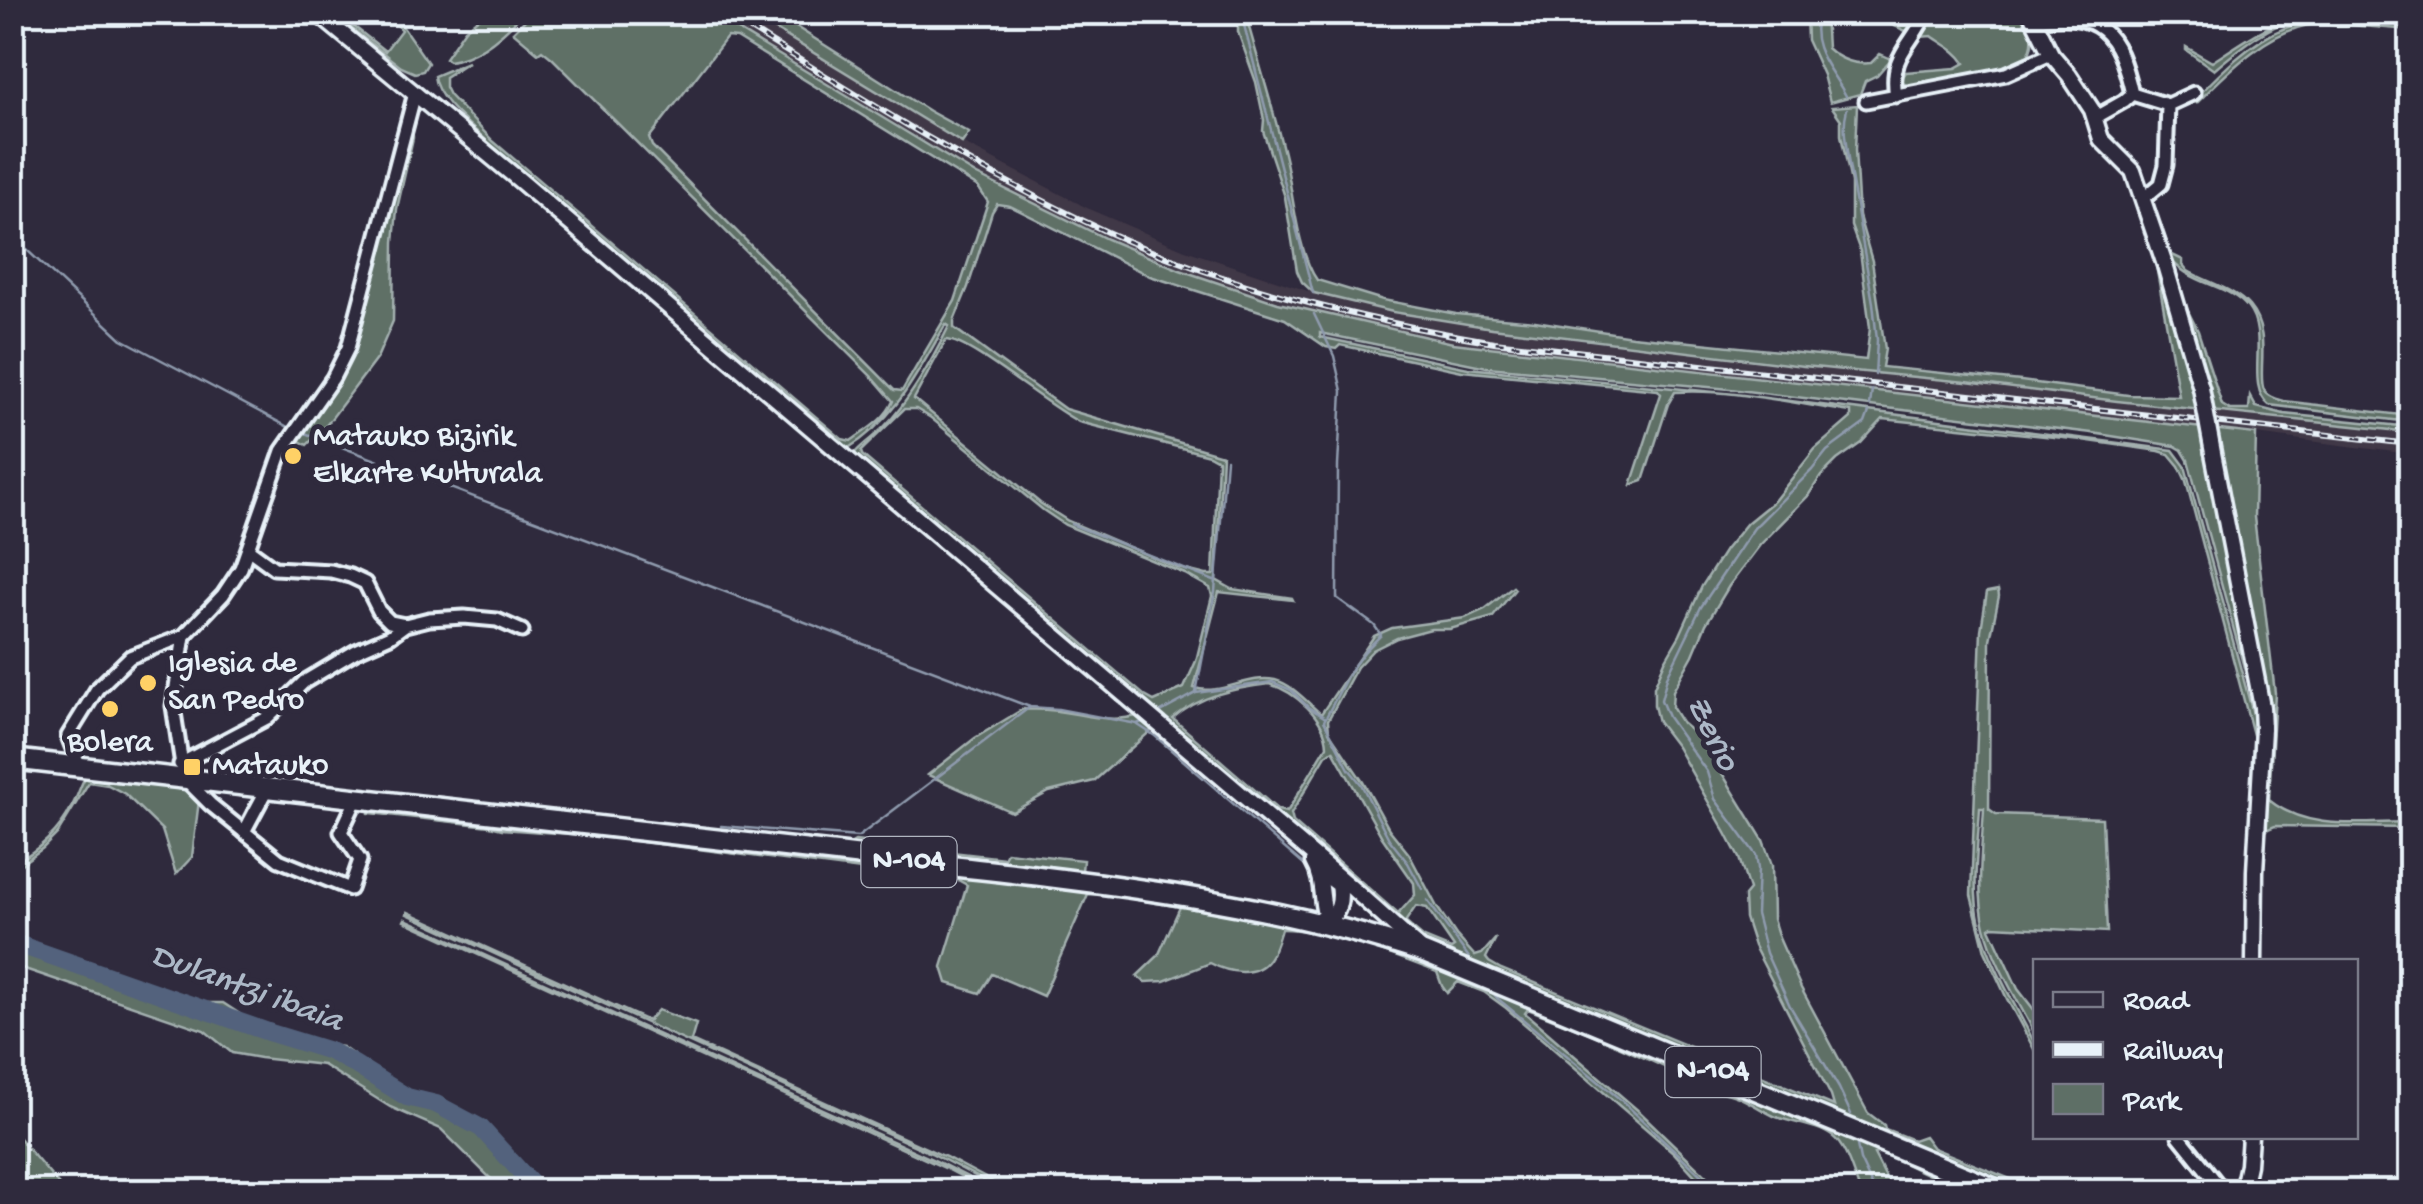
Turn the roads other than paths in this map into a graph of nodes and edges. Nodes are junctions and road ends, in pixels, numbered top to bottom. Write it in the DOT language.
graph roads {
  1 [pos="316,12"];
  2 [pos="1927,12"];
  3 [pos="2031,16"];
  4 [pos="2051,54"];
  5 [pos="2194,93"];
  6 [pos="415,94"];
  7 [pos="2132,94"];
  8 [pos="1896,96"];
  9 [pos="1866,100"];
  10 [pos="2168,105"];
  11 [pos="2094,118"];
  12 [pos="2143,199"];
  13 [pos="248,549"];
  14 [pos="405,625"];
  15 [pos="522,631"];
  16 [pos="184,636"];
  17 [pos="12,758"];
  18 [pos="80,767"];
  19 [pos="182,771"];
  20 [pos="268,787"];
  21 [pos="357,798"];
  22 [pos="244,832"];
  23 [pos="1329,884"];
  24 [pos="1299,918"];
  25 [pos="1328,924"];
  26 [pos="1424,953"];
  27 [pos="2254,959"];
  28 [pos="2180,1139"];
  29 [pos="2250,1139"];
  30 [pos="2002,1192"];
  31 [pos="2224,1192"];
  32 [pos="2242,1192"];
  1 -- 6 [label="street"];
  2 -- 8 [label="street"];
  3 -- 4 [label="street"];
  3 -- 7 [label="street"];
  4 -- 8 [label="street"];
  4 -- 11 [label="street"];
  5 -- 10 [label="street"];
  6 -- 13 [label="street"];
  6 -- 23 [label="street"];
  7 -- 10 [label="street"];
  7 -- 11 [label="street"];
  8 -- 9 [label="street"];
  10 -- 12 [label="street"];
  11 -- 12 [label="street"];
  12 -- 27 [label="street, bridge"];
  13 -- 14 [label="street"];
  13 -- 16 [label="street"];
  14 -- 15 [label="street"];
  14 -- 19 [label="street"];
  16 -- 18 [label="street"];
  16 -- 19 [label="street"];
  17 -- 18 [label="main road, N-104"];
  18 -- 19 [label="main road, N-104"];
  19 -- 20 [label="main road, N-104"];
  19 -- 22 [label="street"];
  20 -- 21 [label="main road, N-104"];
  20 -- 22 [label="street"];
  21 -- 22 [label="street"];
  21 -- 24 [label="main road, N-104"];
  23 -- 24 [label="street"];
  23 -- 25 [label="street"];
  23 -- 25 [label="street"];
  23 -- 26 [label="street"];
  24 -- 25 [label="main road, N-104"];
  25 -- 26 [label="main road, N-104"];
  26 -- 30 [label="main road, N-104"];
  28 -- 31 [label="street"];
  29 -- 32 [label="street"];
}
